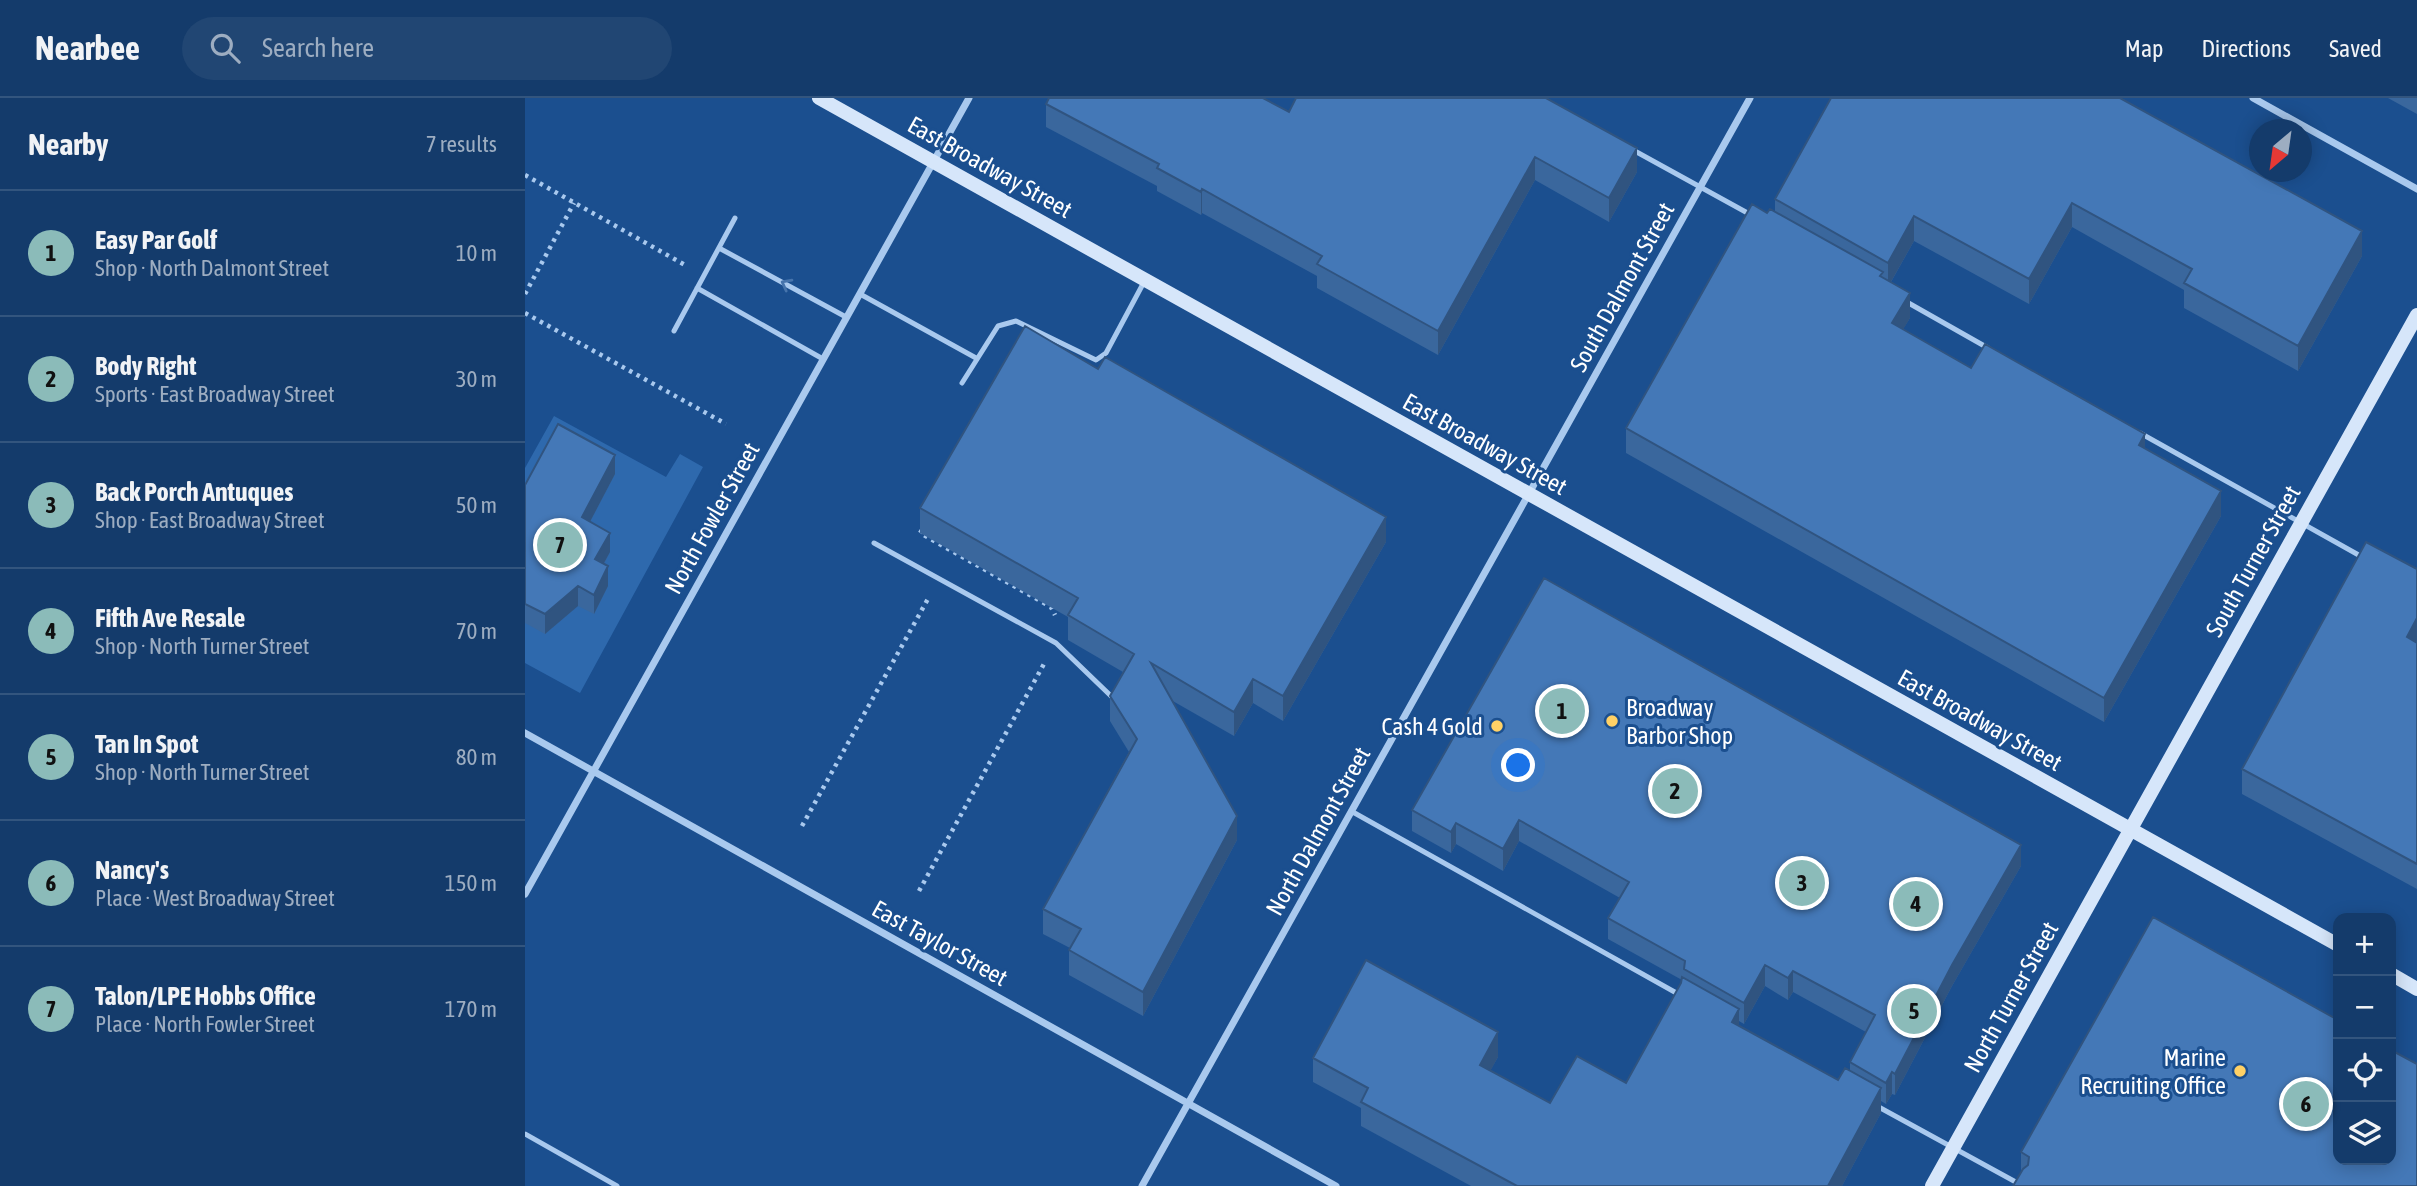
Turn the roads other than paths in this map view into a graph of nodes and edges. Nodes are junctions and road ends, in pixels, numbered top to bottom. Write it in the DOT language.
graph roads {
  1 [pos="819,98"];
  2 [pos="968,98"];
  3 [pos="1750,98"];
  4 [pos="2253,98"];
  5 [pos="1631,149"];
  6 [pos="933,161"];
  7 [pos="1700,187"];
  8 [pos="2417,190"];
  9 [pos="735,218"];
  10 [pos="1760,220"];
  11 [pos="719,248"];
  12 [pos="1145,279"];
  13 [pos="697,288"];
  14 [pos="860,294"];
  15 [pos="1893,294"];
  16 [pos="2417,315"];
  17 [pos="846,317"];
  18 [pos="674,331"];
  19 [pos="2001,355"];
  20 [pos="977,358"];
  21 [pos="823,359"];
  22 [pos="962,383"];
  23 [pos="2133,429"];
  24 [pos="1529,494"];
  25 [pos="2301,523"];
  26 [pos="874,543"];
  27 [pos="2371,562"];
  28 [pos="1111,696"];
  29 [pos="525,733"];
  30 [pos="593,772"];
  31 [pos="1351,811"];
  32 [pos="2129,829"];
  33 [pos="525,894"];
  34 [pos="2333,942"];
  35 [pos="2394,976"];
  36 [pos="2417,989"];
  37 [pos="1688,1000"];
  38 [pos="1869,1101"];
  39 [pos="1188,1103"];
  40 [pos="525,1134"];
  41 [pos="1953,1148"];
  42 [pos="617,1186"];
  43 [pos="1142,1186"];
  44 [pos="1336,1186"];
  45 [pos="1932,1186"];
  46 [pos="2022,1186"];
  1 -- 6 [label="main road, East Broadway Street"];
  2 -- 6 [label="street, North Fowler Street"];
  3 -- 7 [label="street, South Dalmont Street"];
  4 -- 8 [label="street"];
  5 -- 7 [label="lane"];
  6 -- 12 [label="main road, East Broadway Street"];
  6 -- 14 [label="street, North Fowler Street"];
  7 -- 10 [label="lane"];
  7 -- 24 [label="street, South Dalmont Street"];
  9 -- 11 [label="lane"];
  11 -- 13 [label="lane"];
  17 -- 11 [label="lane, one-way"];
  12 -- 20 [label="lane"];
  12 -- 24 [label="main road, East Broadway Street"];
  13 -- 18 [label="lane"];
  13 -- 21 [label="lane"];
  14 -- 17 [label="street, North Fowler Street"];
  14 -- 20 [label="lane"];
  15 -- 19 [label="lane"];
  16 -- 25 [label="main road, South Turner Street"];
  17 -- 21 [label="street, North Fowler Street"];
  20 -- 22 [label="lane"];
  21 -- 30 [label="street, North Fowler Street"];
  23 -- 25 [label="lane"];
  24 -- 31 [label="street, North Dalmont Street"];
  24 -- 32 [label="main road, East Broadway Street"];
  25 -- 27 [label="lane"];
  25 -- 32 [label="main road, South Turner Street"];
  26 -- 28 [label="lane"];
  29 -- 30 [label="street, East Taylor Street"];
  30 -- 33 [label="street, North Fowler Street"];
  30 -- 39 [label="street, East Taylor Street"];
  31 -- 37 [label="lane"];
  31 -- 39 [label="street, North Dalmont Street"];
  32 -- 34 [label="main road, East Broadway Street"];
  32 -- 41 [label="main road, North Turner Street"];
  35 -- 36 [label="main road"];
  38 -- 41 [label="lane"];
  39 -- 43 [label="street, North Dalmont Street"];
  39 -- 44 [label="street, East Taylor Street"];
  40 -- 42 [label="lane"];
  41 -- 45 [label="main road, North Turner Street"];
  41 -- 46 [label="lane"];
}
